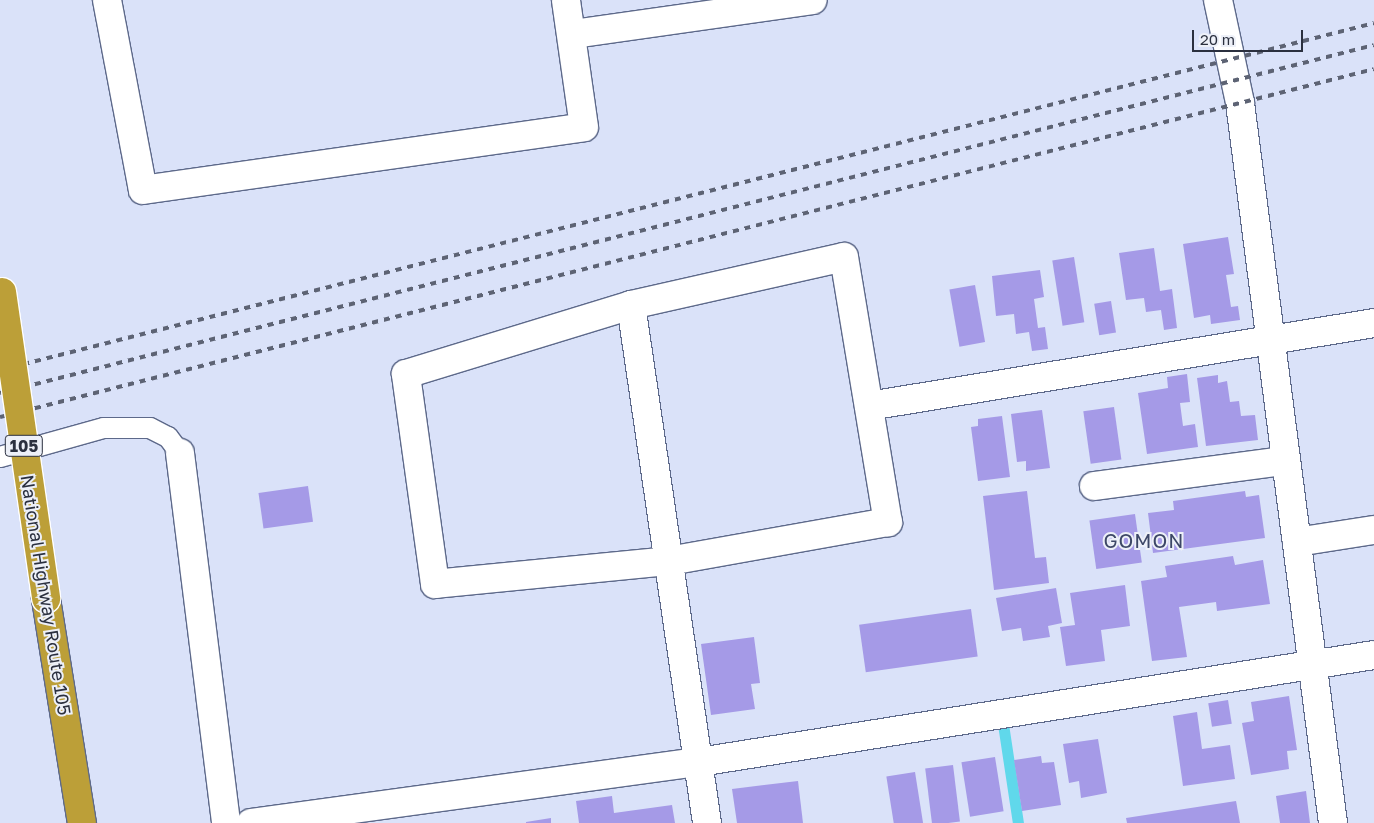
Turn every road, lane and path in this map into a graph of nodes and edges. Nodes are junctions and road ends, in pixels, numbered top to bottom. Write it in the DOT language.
graph roads {
  1 [pos="107,0"];
  2 [pos="566,0"];
  3 [pos="813,0"];
  4 [pos="1218,0"];
  5 [pos="574,34"];
  6 [pos="1,285"];
  7 [pos="631,305"];
  8 [pos="1374,323"];
  9 [pos="1270,338"];
  10 [pos="868,406"];
  11 [pos="180,453"];
  12 [pos="0,457"];
  13 [pos="1285,461"];
  14 [pos="1094,486"];
  15 [pos="1374,530"];
  16 [pos="1297,542"];
  17 [pos="669,561"];
  18 [pos="1374,656"];
  19 [pos="1313,665"];
  20 [pos="699,762"];
  21 [pos="82,823"];
  22 [pos="226,823"];
  23 [pos="251,823"];
  24 [pos="707,823"];
  25 [pos="1333,823"];
  1 -- 5 [label="street"];
  2 -- 5 [label="street"];
  3 -- 5 [label="street"];
  4 -- 9 [label="street"];
  6 -- 21 [label="highway, National Highway Route 105 / 105, bridge"];
  7 -- 10 [label="street"];
  7 -- 17 [label="street"];
  7 -- 17 [label="street"];
  8 -- 9 [label="street"];
  9 -- 10 [label="street"];
  9 -- 13 [label="street"];
  10 -- 17 [label="street"];
  11 -- 12 [label="lane"];
  11 -- 22 [label="street"];
  13 -- 14 [label="street"];
  13 -- 16 [label="street"];
  15 -- 16 [label="street"];
  16 -- 19 [label="street"];
  17 -- 20 [label="street"];
  18 -- 19 [label="street"];
  19 -- 20 [label="street"];
  19 -- 25 [label="street"];
  20 -- 23 [label="street"];
  20 -- 24 [label="street"];
}
